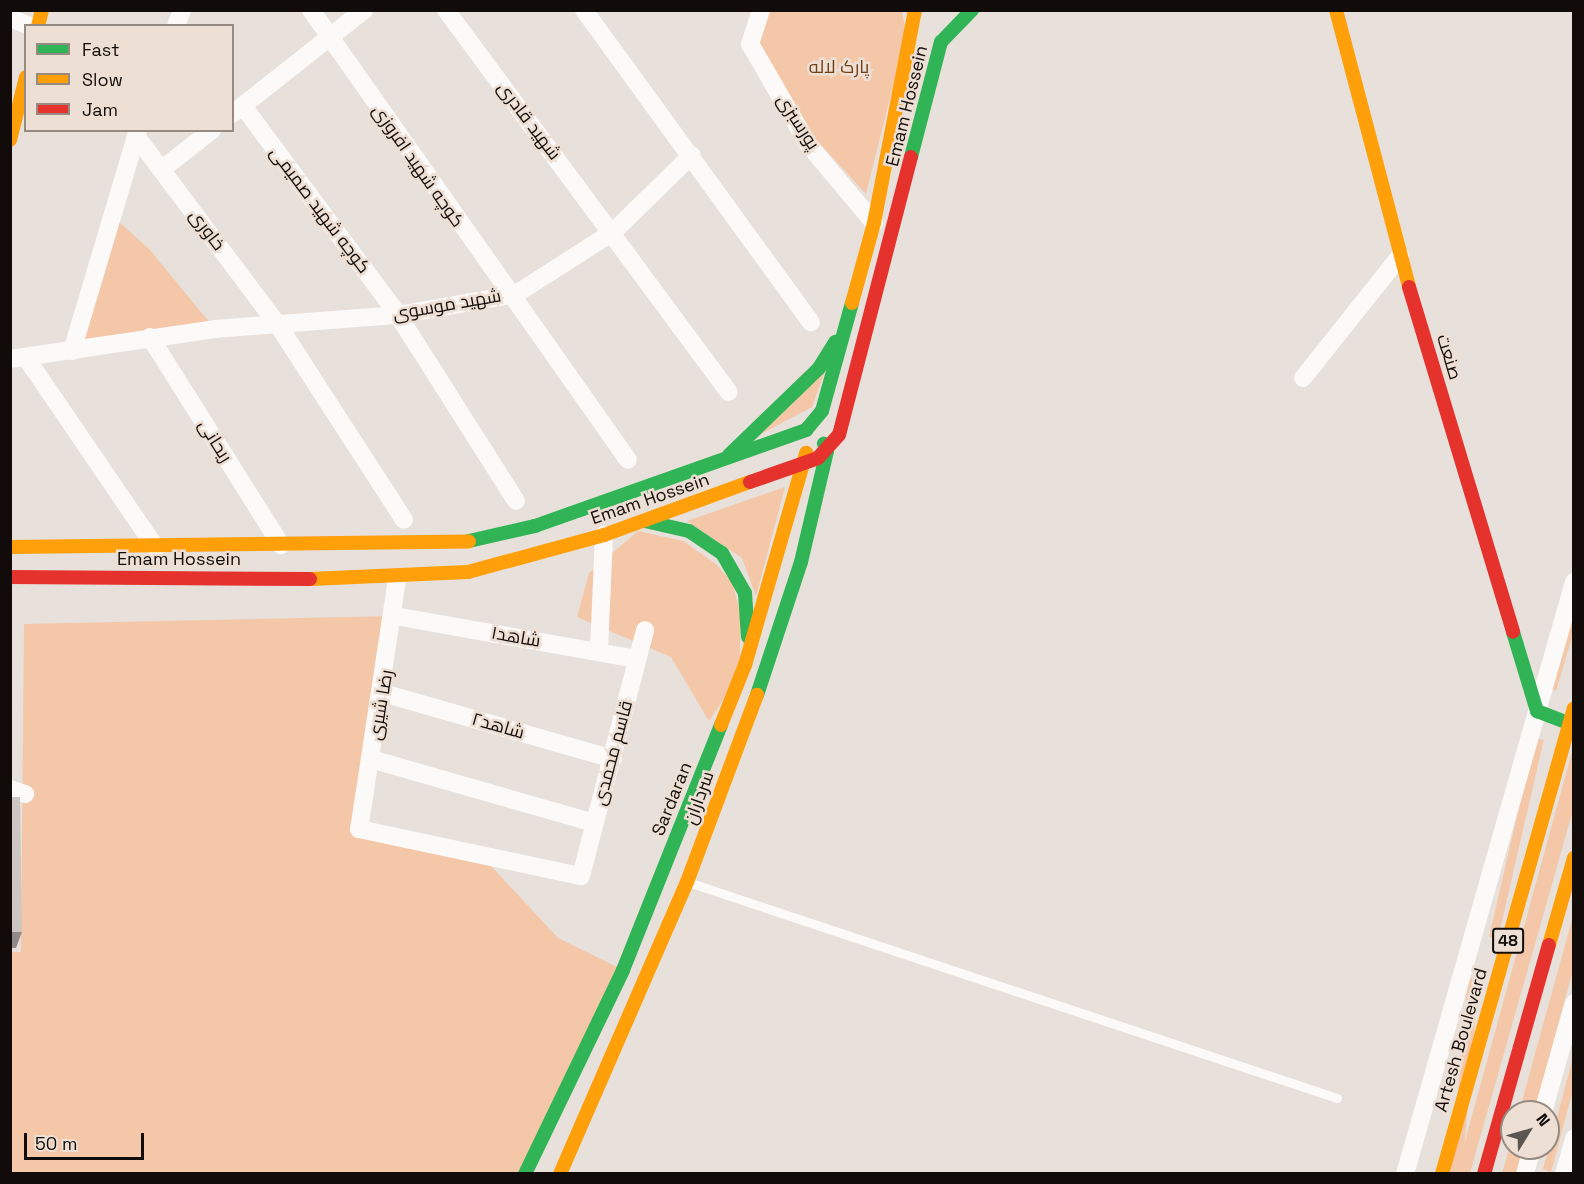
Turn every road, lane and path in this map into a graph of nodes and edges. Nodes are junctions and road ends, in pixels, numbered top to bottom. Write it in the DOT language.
graph roads {
  1 [pos="310,10"];
  2 [pos="364,10"];
  3 [pos="446,10"];
  4 [pos="584,10"];
  5 [pos="760,10"];
  6 [pos="915,10"];
  7 [pos="972,10"];
  8 [pos="1336,10"];
  9 [pos="10,18"];
  10 [pos="25,24"];
  11 [pos="329,39"];
  12 [pos="24,85"];
  13 [pos="238,110"];
  14 [pos="209,132"];
  15 [pos="137,133"];
  16 [pos="10,140"];
  17 [pos="692,155"];
  18 [pos="161,170"];
  19 [pos="874,224"];
  20 [pos="613,232"];
  21 [pos="1400,256"];
  22 [pos="506,294"];
  23 [pos="398,315"];
  24 [pos="849,319"];
  25 [pos="811,322"];
  26 [pos="278,325"];
  27 [pos="150,338"];
  28 [pos="72,351"];
  29 [pos="19,359"];
  30 [pos="1303,378"];
  31 [pos="729,392"];
  32 [pos="814,424"];
  33 [pos="827,452"];
  34 [pos="628,460"];
  35 [pos="718,464"];
  36 [pos="803,464"];
  37 [pos="516,501"];
  38 [pos="404,520"];
  39 [pos="645,521"];
  40 [pos="604,535"];
  41 [pos="281,546"];
  42 [pos="10,547"];
  43 [pos="156,548"];
  44 [pos="10,577"];
  45 [pos="397,579"];
  46 [pos="1574,582"];
  47 [pos="395,616"];
  48 [pos="645,630"];
  49 [pos="599,651"];
  50 [pos="637,659"];
  51 [pos="745,665"];
  52 [pos="383,693"];
  53 [pos="1574,708"];
  54 [pos="1537,711"];
  55 [pos="1569,723"];
  56 [pos="371,759"];
  57 [pos="613,759"];
  58 [pos="594,823"];
  59 [pos="1574,858"];
  60 [pos="581,876"];
  61 [pos="687,882"];
  62 [pos="1574,1003"];
  63 [pos="1337,1098"];
  64 [pos="1546,1100"];
  65 [pos="1574,1138"];
  66 [pos="525,1173"];
  67 [pos="560,1173"];
  68 [pos="1405,1173"];
  69 [pos="1442,1173"];
  70 [pos="1484,1173"];
  71 [pos="1564,1173"];
  1 -- 11 [label="street, کوچه شهید افروزی"];
  2 -- 11 [label="street"];
  3 -- 20 [label="street, شهید قادری"];
  4 -- 17 [label="street"];
  5 -- 19 [label="street, پورسبزی"];
  6 -- 19 [label="main road, Emam Hossein"];
  7 -- 33 [label="main road, Emam Hossein"];
  8 -- 21 [label="main road, صنعت"];
  9 -- 10 [label="street"];
  11 -- 13 [label="street"];
  11 -- 22 [label="street, کوچه شهید افروزی"];
  12 -- 16 [label="main road"];
  13 -- 23 [label="street, کوچه شهید صمیمی"];
  14 -- 18 [label="street"];
  15 -- 18 [label="street, خاوری"];
  15 -- 28 [label="street"];
  17 -- 20 [label="street, شهید موسوی"];
  17 -- 25 [label="street"];
  18 -- 26 [label="street, خاوری"];
  19 -- 24 [label="main road, Emam Hossein"];
  20 -- 22 [label="street, شهید موسوی"];
  20 -- 31 [label="street, شهید قادری"];
  21 -- 30 [label="street"];
  21 -- 54 [label="main road, صنعت"];
  22 -- 23 [label="street, شهید موسوی"];
  22 -- 34 [label="street, کوچه شهید افروزی"];
  23 -- 26 [label="street, شهید موسوی"];
  23 -- 37 [label="street, کوچه شهید صمیمی"];
  24 -- 32 [label="main road, Emam Hossein"];
  24 -- 35 [label="main road"];
  26 -- 27 [label="street, شهید موسوی"];
  26 -- 38 [label="street, خاوری"];
  27 -- 28 [label="street, شهید موسوی"];
  27 -- 41 [label="street, ریحانی"];
  28 -- 29 [label="street, شهید موسوی"];
  29 -- 43 [label="street"];
  32 -- 33 [label="main road"];
  32 -- 35 [label="main road, Emam Hossein"];
  32 -- 36 [label="main road, Sardaran"];
  33 -- 36 [label="main road, Emam Hossein"];
  33 -- 61 [label="main road, سرداران"];
  35 -- 41 [label="main road, Emam Hossein"];
  36 -- 39 [label="main road, Emam Hossein"];
  36 -- 51 [label="main road, Sardaran"];
  39 -- 40 [label="main road, Emam Hossein"];
  39 -- 51 [label="main road"];
  40 -- 45 [label="main road, Emam Hossein"];
  40 -- 49 [label="street"];
  41 -- 43 [label="main road, Emam Hossein"];
  42 -- 43 [label="main road, Emam Hossein"];
  44 -- 45 [label="main road, Emam Hossein"];
  45 -- 47 [label="street, رضا شیری"];
  46 -- 54 [label="street"];
  47 -- 49 [label="street, شاهد۱"];
  47 -- 52 [label="street, رضا شیری"];
  48 -- 50 [label="street, قاسم محمدی"];
  49 -- 50 [label="street, شاهد۱"];
  50 -- 57 [label="street, قاسم محمدی"];
  51 -- 66 [label="main road, Sardaran"];
  52 -- 56 [label="street, رضا شیری"];
  52 -- 57 [label="street, شاهد۲"];
  53 -- 55 [label="main road, Artesh Boulevard / 48"];
  54 -- 55 [label="main road"];
  54 -- 68 [label="street"];
  55 -- 69 [label="main road, Artesh Boulevard / 48"];
  56 -- 58 [label="street"];
  56 -- 60 [label="street, رضا شیری"];
  57 -- 58 [label="street, قاسم محمدی"];
  58 -- 60 [label="street, قاسم محمدی"];
  59 -- 70 [label="main road, 48"];
  61 -- 63 [label="lane"];
  61 -- 67 [label="main road, سرداران"];
  62 -- 64 [label="street"];
  65 -- 71 [label="street"];
}
